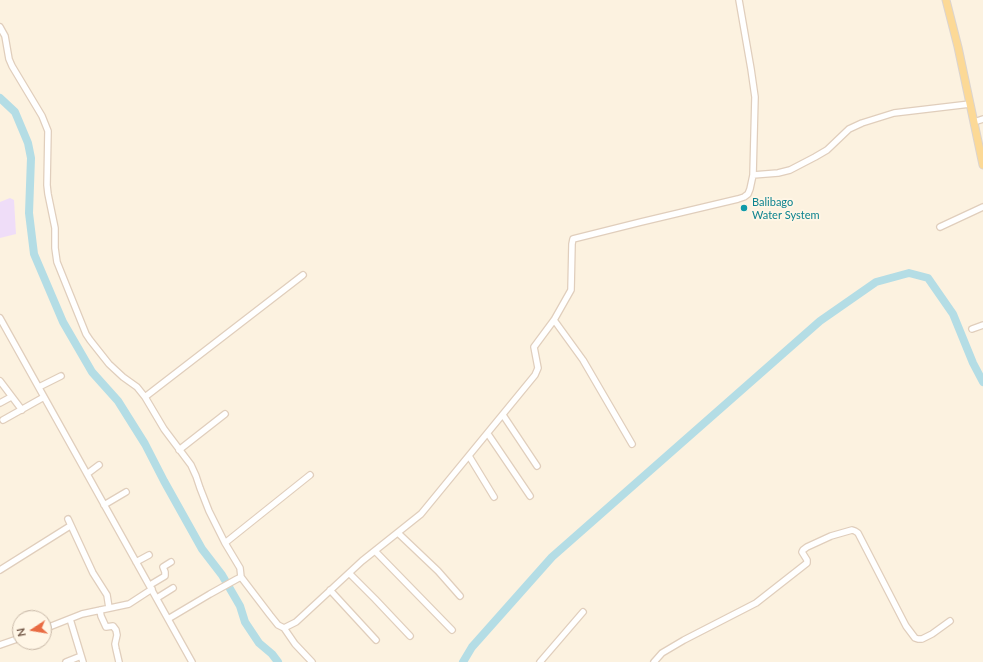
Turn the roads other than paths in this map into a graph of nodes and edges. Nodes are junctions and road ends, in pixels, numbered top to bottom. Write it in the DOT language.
graph roads {
  1 [pos="739,0"];
  2 [pos="946,0"];
  3 [pos="0,27"];
  4 [pos="970,104"];
  5 [pos="983,119"];
  6 [pos="974,122"];
  7 [pos="983,165"];
  8 [pos="753,175"];
  9 [pos="983,207"];
  10 [pos="940,227"];
  11 [pos="303,275"];
  12 [pos="0,318"];
  13 [pos="554,320"];
  14 [pos="983,325"];
  15 [pos="972,329"];
  16 [pos="61,376"];
  17 [pos="0,381"];
  18 [pos="39,387"];
  19 [pos="12,397"];
  20 [pos="44,397"];
  21 [pos="145,397"];
  22 [pos="0,403"];
  23 [pos="22,410"];
  24 [pos="225,414"];
  25 [pos="503,415"];
  26 [pos="3,420"];
  27 [pos="488,434"];
  28 [pos="632,444"];
  29 [pos="179,450"];
  30 [pos="469,456"];
  31 [pos="99,465"];
  32 [pos="537,466"];
  33 [pos="87,474"];
  34 [pos="310,475"];
  35 [pos="126,492"];
  36 [pos="530,496"];
  37 [pos="494,497"];
  38 [pos="104,505"];
  39 [pos="68,519"];
  40 [pos="70,526"];
  41 [pos="398,533"];
  42 [pos="225,542"];
  43 [pos="375,551"];
  44 [pos="149,555"];
  45 [pos="136,562"];
  46 [pos="171,562"];
  47 [pos="0,570"];
  48 [pos="349,573"];
  49 [pos="242,577"];
  50 [pos="151,587"];
  51 [pos="174,588"];
  52 [pos="330,590"];
  53 [pos="460,596"];
  54 [pos="157,598"];
  55 [pos="109,608"];
  56 [pos="100,610"];
  57 [pos="583,612"];
  58 [pos="70,619"];
  59 [pos="168,619"];
  60 [pos="950,621"];
  61 [pos="52,626"];
  62 [pos="284,628"];
  63 [pos="452,630"];
  64 [pos="410,636"];
  65 [pos="376,640"];
  66 [pos="12,641"];
  67 [pos="0,645"];
  68 [pos="82,659"];
  69 [pos="66,662"];
  70 [pos="120,662"];
  71 [pos="192,662"];
  72 [pos="312,662"];
  73 [pos="540,662"];
  74 [pos="654,662"];
  1 -- 8 [label="street"];
  2 -- 4 [label="main road"];
  3 -- 21 [label="street"];
  4 -- 6 [label="main road"];
  4 -- 8 [label="street"];
  5 -- 6 [label="street"];
  6 -- 7 [label="main road"];
  8 -- 13 [label="street"];
  9 -- 10 [label="street"];
  11 -- 21 [label="street"];
  12 -- 18 [label="street"];
  13 -- 25 [label="street"];
  13 -- 28 [label="street"];
  14 -- 15 [label="street"];
  16 -- 18 [label="street"];
  17 -- 19 [label="street"];
  18 -- 20 [label="street"];
  19 -- 22 [label="street"];
  19 -- 23 [label="street"];
  20 -- 23 [label="street"];
  20 -- 33 [label="street"];
  21 -- 29 [label="street"];
  23 -- 26 [label="street"];
  24 -- 29 [label="street"];
  25 -- 27 [label="street"];
  25 -- 32 [label="street"];
  27 -- 30 [label="street"];
  27 -- 36 [label="street"];
  29 -- 42 [label="street"];
  30 -- 37 [label="street"];
  30 -- 41 [label="street"];
  31 -- 33 [label="street"];
  33 -- 38 [label="street"];
  34 -- 42 [label="street"];
  35 -- 38 [label="street"];
  38 -- 45 [label="street"];
  39 -- 40 [label="street"];
  40 -- 47 [label="street"];
  40 -- 55 [label="street"];
  41 -- 43 [label="street"];
  41 -- 53 [label="street"];
  42 -- 49 [label="street"];
  43 -- 48 [label="street"];
  43 -- 63 [label="street"];
  44 -- 45 [label="street"];
  45 -- 50 [label="street"];
  46 -- 50 [label="street"];
  48 -- 52 [label="street"];
  48 -- 64 [label="street"];
  49 -- 59 [label="street"];
  49 -- 62 [label="street"];
  50 -- 54 [label="street"];
  50 -- 55 [label="street"];
  51 -- 54 [label="street"];
  52 -- 62 [label="street"];
  52 -- 65 [label="street"];
  54 -- 59 [label="street"];
  55 -- 56 [label="street"];
  56 -- 58 [label="street"];
  56 -- 70 [label="street"];
  57 -- 73 [label="street"];
  58 -- 61 [label="street"];
  58 -- 68 [label="street"];
  59 -- 71 [label="street"];
  60 -- 74 [label="street"];
  62 -- 72 [label="street"];
  66 -- 67 [label="street"];
  68 -- 69 [label="street"];
}
